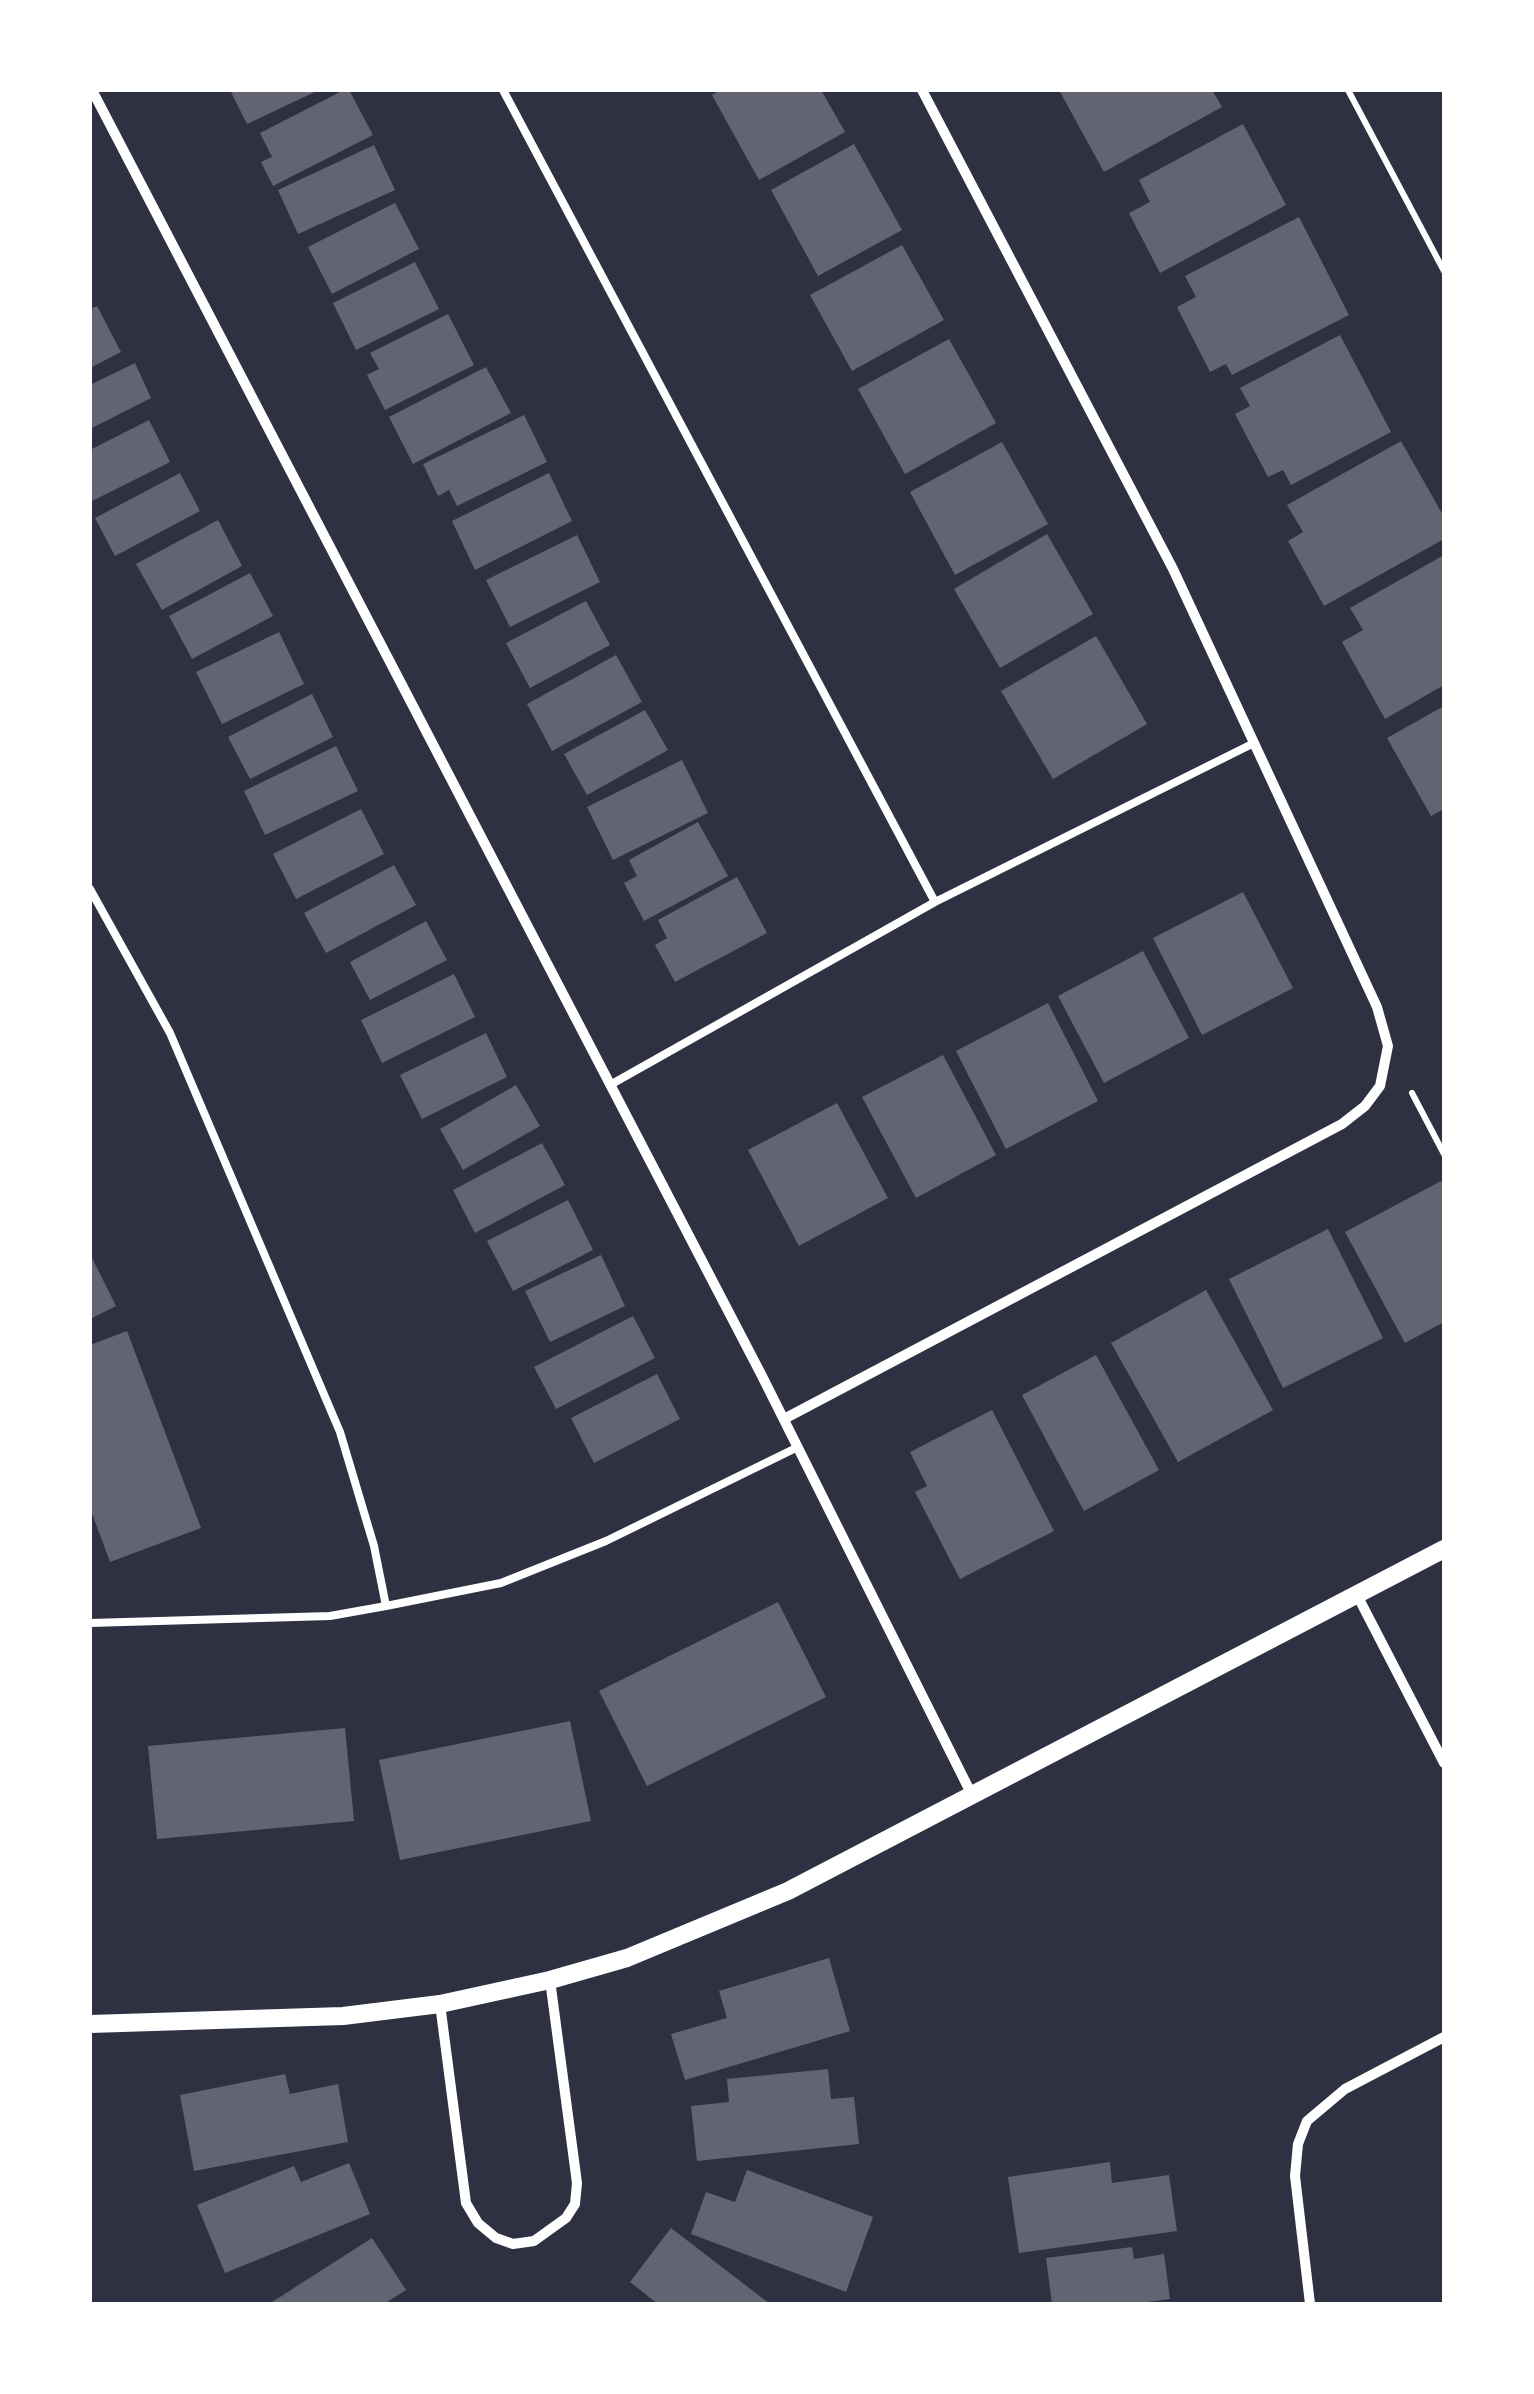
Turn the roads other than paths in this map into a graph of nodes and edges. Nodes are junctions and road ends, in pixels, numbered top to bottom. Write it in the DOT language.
graph roads {
  1 [pos="92,90"];
  2 [pos="504,90"];
  3 [pos="922,90"];
  4 [pos="1254,742"];
  5 [pos="90,890"];
  6 [pos="935,902"];
  7 [pos="610,1085"];
  8 [pos="784,1419"];
  9 [pos="798,1447"];
  10 [pos="1444,1549"];
  11 [pos="1356,1594"];
  12 [pos="386,1606"];
  13 [pos="90,1622"];
  14 [pos="1444,1763"];
  15 [pos="972,1795"];
  16 [pos="550,1980"];
  17 [pos="440,2004"];
  18 [pos="90,2024"];
  19 [pos="1444,2037"];
  20 [pos="1310,2304"];
  1 -- 7 [label="street"];
  2 -- 6 [label="lane"];
  3 -- 4 [label="street"];
  4 -- 6 [label="lane"];
  4 -- 8 [label="street"];
  5 -- 12 [label="lane"];
  6 -- 7 [label="lane"];
  7 -- 8 [label="street"];
  8 -- 9 [label="street"];
  9 -- 12 [label="lane"];
  9 -- 15 [label="street"];
  10 -- 11 [label="street"];
  11 -- 14 [label="street"];
  11 -- 15 [label="street"];
  12 -- 13 [label="lane"];
  15 -- 16 [label="street"];
  16 -- 17 [label="street"];
  16 -- 17 [label="street"];
  17 -- 18 [label="street"];
  19 -- 20 [label="street"];
}
